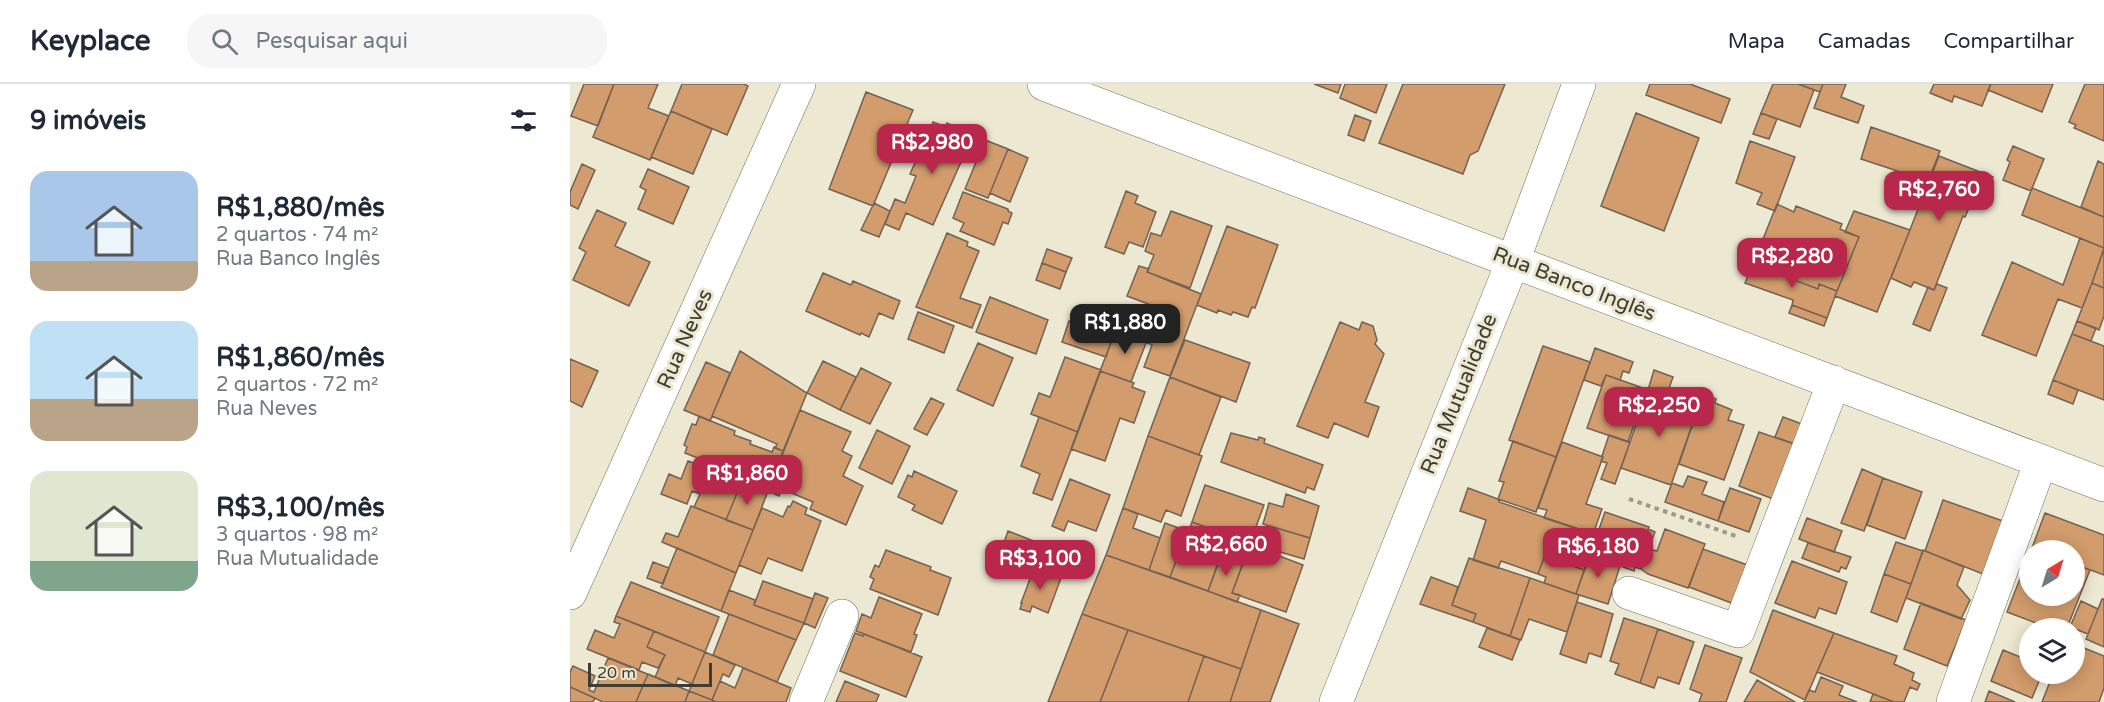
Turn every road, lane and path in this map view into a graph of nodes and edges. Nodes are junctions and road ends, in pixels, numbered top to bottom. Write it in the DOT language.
graph roads {
  1 [pos="799,84"];
  2 [pos="1044,84"];
  3 [pos="1579,84"];
  4 [pos="1513,261"];
  5 [pos="1834,382"];
  6 [pos="2041,461"];
  7 [pos="2104,485"];
  8 [pos="1629,499"];
  9 [pos="1771,548"];
  10 [pos="570,593"];
  11 [pos="1629,593"];
  12 [pos="842,616"];
  13 [pos="806,702"];
  14 [pos="1336,702"];
  15 [pos="1953,702"];
  1 -- 10 [label="street, Rua Neves"];
  2 -- 4 [label="street, Rua Banco Inglês"];
  3 -- 4 [label="street, Rua Mutualidade"];
  4 -- 5 [label="street, Rua Banco Inglês"];
  4 -- 14 [label="street, Rua Mutualidade"];
  5 -- 6 [label="street, Rua Banco Inglês"];
  5 -- 9 [label="street"];
  6 -- 7 [label="street, Rua Banco Inglês"];
  6 -- 15 [label="street"];
  8 -- 9 [label="path"];
  9 -- 11 [label="street"];
  12 -- 13 [label="street"];
}
